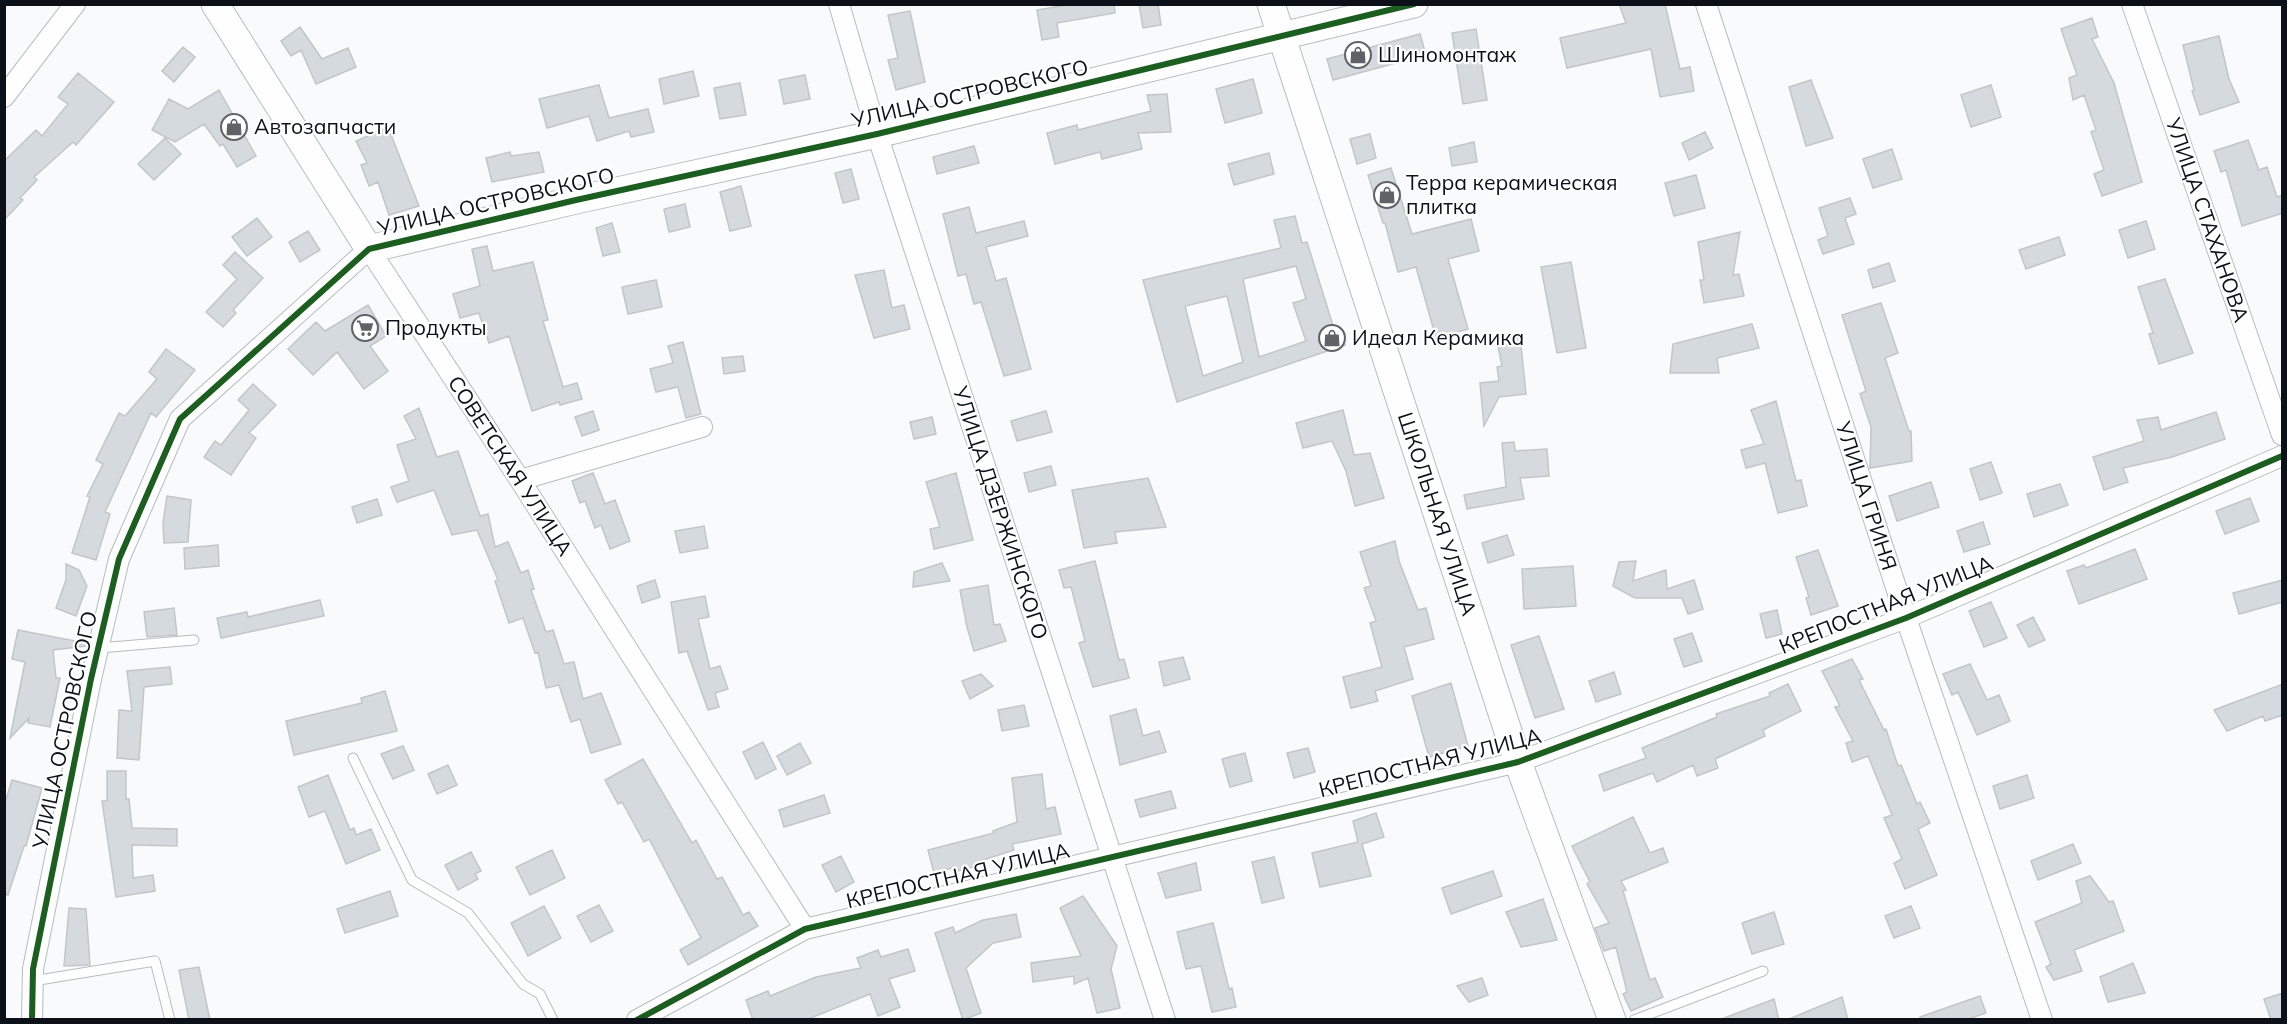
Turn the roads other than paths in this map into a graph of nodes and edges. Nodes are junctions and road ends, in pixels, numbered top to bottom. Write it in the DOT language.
graph roads {
  1 [pos="75,4"];
  2 [pos="215,4"];
  3 [pos="839,4"];
  4 [pos="1271,4"];
  5 [pos="1414,4"];
  6 [pos="1706,4"];
  7 [pos="2132,4"];
  8 [pos="1281,36"];
  9 [pos="4,97"];
  10 [pos="877,134"];
  11 [pos="369,249"];
  12 [pos="702,427"];
  13 [pos="2283,435"];
  14 [pos="2283,456"];
  15 [pos="520,480"];
  16 [pos="1906,618"];
  17 [pos="194,640"];
  18 [pos="99,648"];
  19 [pos="353,758"];
  20 [pos="1518,762"];
  21 [pos="1112,857"];
  22 [pos="805,929"];
  23 [pos="1762,971"];
  24 [pos="33,981"];
  25 [pos="32,1020"];
  26 [pos="170,1020"];
  27 [pos="553,1020"];
  28 [pos="637,1020"];
  29 [pos="1165,1020"];
  30 [pos="1612,1020"];
  31 [pos="1634,1020"];
  32 [pos="2042,1020"];
  1 -- 9 [label="street"];
  2 -- 11 [label="street, СОВЕТСКАЯ УЛИЦА"];
  3 -- 10 [label="street, УЛИЦА ДЗЕРЖИНСКОГО"];
  4 -- 8 [label="street, ШКОЛЬНАЯ УЛИЦА"];
  5 -- 8 [label="street, УЛИЦА ОСТРОВСКОГО"];
  6 -- 16 [label="street, УЛИЦА ГРИНЯ"];
  7 -- 13 [label="street, УЛИЦА СТАХАНОВА"];
  8 -- 10 [label="street, УЛИЦА ОСТРОВСКОГО"];
  8 -- 20 [label="street, ШКОЛЬНАЯ УЛИЦА"];
  10 -- 11 [label="street, УЛИЦА ОСТРОВСКОГО"];
  10 -- 21 [label="street, УЛИЦА ДЗЕРЖИНСКОГО"];
  11 -- 15 [label="street, СОВЕТСКАЯ УЛИЦА"];
  11 -- 18 [label="street, УЛИЦА ОСТРОВСКОГО"];
  12 -- 15 [label="street"];
  14 -- 16 [label="street, КРЕПОСТНАЯ УЛИЦА"];
  15 -- 22 [label="street, СОВЕТСКАЯ УЛИЦА"];
  16 -- 20 [label="street, КРЕПОСТНАЯ УЛИЦА"];
  16 -- 32 [label="street, УЛИЦА ГРИНЯ"];
  17 -- 18 [label="lane"];
  18 -- 24 [label="street, УЛИЦА ОСТРОВСКОГО"];
  19 -- 27 [label="lane"];
  20 -- 21 [label="street, КРЕПОСТНАЯ УЛИЦА"];
  20 -- 30 [label="street, ШКОЛЬНАЯ УЛИЦА"];
  21 -- 22 [label="street, КРЕПОСТНАЯ УЛИЦА"];
  21 -- 29 [label="street, УЛИЦА ДЗЕРЖИНСКОГО"];
  22 -- 28 [label="street, КРЕПОСТНАЯ УЛИЦА"];
  23 -- 31 [label="lane"];
  24 -- 25 [label="street, УЛИЦА ОСТРОВСКОГО"];
  24 -- 26 [label="lane"];
}
